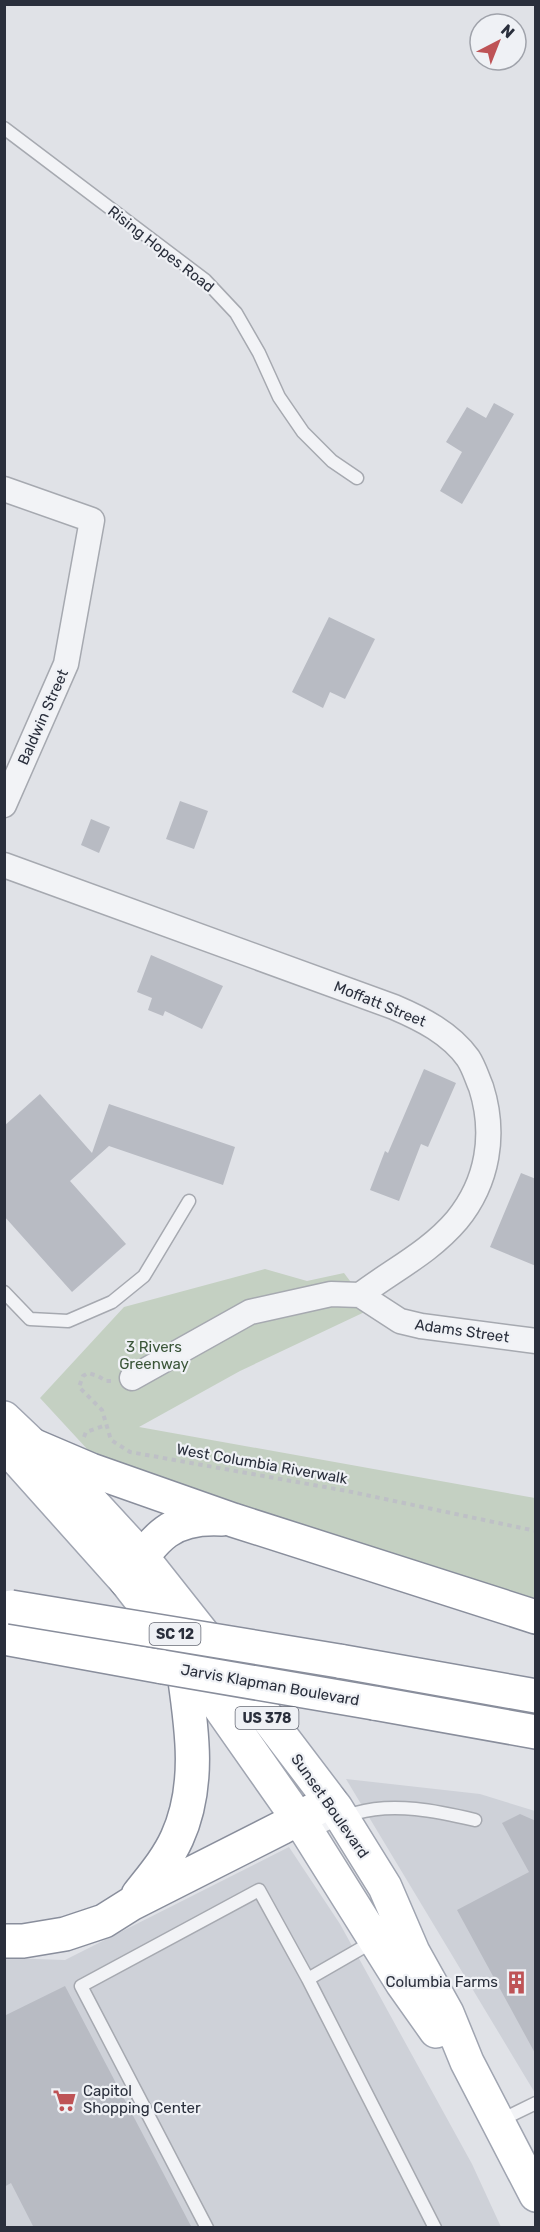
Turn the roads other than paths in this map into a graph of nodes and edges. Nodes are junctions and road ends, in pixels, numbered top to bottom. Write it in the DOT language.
graph roads {
  1 [pos="4,128"];
  2 [pos="357,478"];
  3 [pos="4,489"];
  4 [pos="4,805"];
  5 [pos="4,865"];
  6 [pos="189,1201"];
  7 [pos="4,1292"];
  8 [pos="360,1295"];
  9 [pos="536,1341"];
  10 [pos="132,1377"];
  11 [pos="4,1418"];
  12 [pos="17,1444"];
  13 [pos="232,1520"];
  14 [pos="134,1569"];
  15 [pos="8,1606"];
  16 [pos="536,1617"];
  17 [pos="4,1638"];
  18 [pos="49,1653"];
  19 [pos="172,1659"];
  20 [pos="4,1660"];
  21 [pos="536,1696"];
  22 [pos="536,1732"];
  23 [pos="336,1810"];
  24 [pos="475,1820"];
  25 [pos="302,1826"];
  26 [pos="131,1904"];
  27 [pos="4,1941"];
  28 [pos="375,1941"];
  29 [pos="308,1979"];
  30 [pos="467,2062"];
  31 [pos="536,2103"];
  32 [pos="498,2121"];
  33 [pos="535,2193"];
  34 [pos="207,2228"];
  35 [pos="435,2228"];
  1 -- 2 [label="lane, Rising Hopes Road"];
  3 -- 4 [label="street, Baldwin Street"];
  5 -- 8 [label="street, Moffatt Street"];
  6 -- 7 [label="lane"];
  8 -- 9 [label="street, Adams Street"];
  8 -- 10 [label="street"];
  11 -- 12 [label="main road, Sunset Boulevard / US 378"];
  12 -- 13 [label="main road"];
  12 -- 14 [label="main road, Sunset Boulevard / US 378"];
  13 -- 14 [label="main road"];
  13 -- 16 [label="main road"];
  14 -- 19 [label="main road, Sunset Boulevard / US 378"];
  14 -- 23 [label="main road, Sunset Boulevard / US 378"];
  15 -- 21 [label="main road, SC 12, bridge"];
  17 -- 18 [label="main road"];
  18 -- 19 [label="main road, Jarvis Klapman Boulevard"];
  18 -- 20 [label="main road"];
  19 -- 22 [label="main road, Jarvis Klapman Boulevard / SC 12, bridge"];
  19 -- 25 [label="main road, Sunset Boulevard / US 378"];
  19 -- 26 [label="main road"];
  23 -- 24 [label="lane"];
  23 -- 25 [label="main road"];
  23 -- 30 [label="main road, Sunset Boulevard / US 378"];
  25 -- 26 [label="main road"];
  25 -- 28 [label="main road, Sunset Boulevard / US 378"];
  26 -- 27 [label="main road"];
  28 -- 29 [label="lane"];
  28 -- 30 [label="main road, Sunset Boulevard / US 378"];
  29 -- 34 [label="lane"];
  29 -- 35 [label="lane"];
  30 -- 32 [label="main road, Sunset Boulevard / US 378"];
  31 -- 32 [label="lane"];
  32 -- 33 [label="main road, Sunset Boulevard / US 378"];
}
